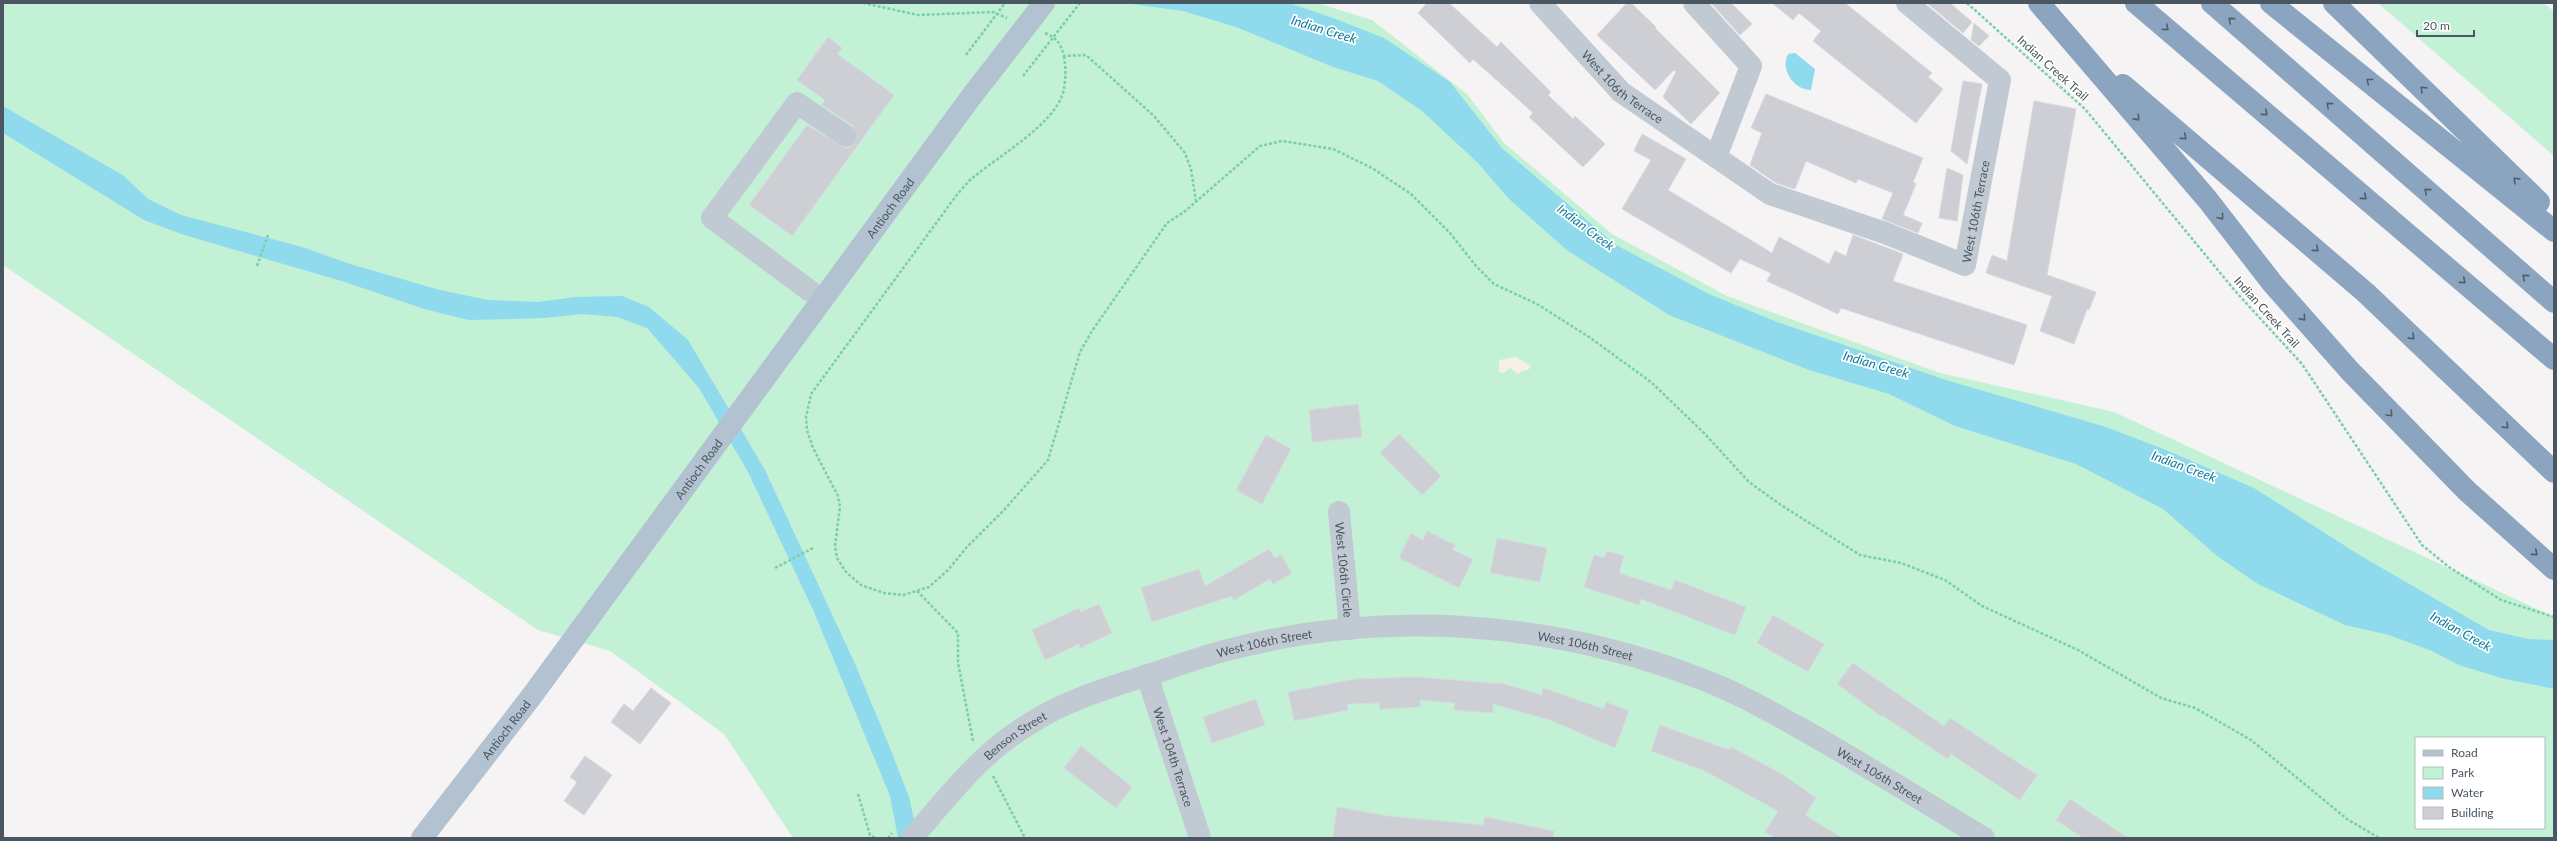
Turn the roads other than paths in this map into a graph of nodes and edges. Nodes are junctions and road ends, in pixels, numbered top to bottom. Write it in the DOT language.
graph roads {
  1 [pos="1028,3"];
  2 [pos="1044,3"];
  3 [pos="1540,3"];
  4 [pos="1694,3"];
  5 [pos="1907,3"];
  6 [pos="2026,3"];
  7 [pos="2039,3"];
  8 [pos="2136,3"];
  9 [pos="2212,3"];
  10 [pos="2271,3"];
  11 [pos="2334,3"];
  12 [pos="971,96"];
  13 [pos="846,136"];
  14 [pos="1716,157"];
  15 [pos="2554,217"];
  16 [pos="2554,231"];
  17 [pos="810,291"];
  18 [pos="2554,302"];
  19 [pos="2554,359"];
  20 [pos="2554,472"];
  21 [pos="1339,512"];
  22 [pos="2554,569"];
  23 [pos="1350,629"];
  24 [pos="1147,675"];
  25 [pos="422,838"];
  26 [pos="912,838"];
  27 [pos="1200,838"];
  28 [pos="1984,838"];
  1 -- 12 [label="main road, Antioch Road"];
  2 -- 12 [label="main road, Antioch Road"];
  3 -- 14 [label="street, West 106th Terrace"];
  4 -- 14 [label="street"];
  5 -- 14 [label="street, West 106th Terrace"];
  6 -- 20 [label="highway, one-way"];
  7 -- 22 [label="highway, one-way"];
  8 -- 19 [label="highway, one-way"];
  18 -- 9 [label="highway, one-way"];
  16 -- 10 [label="highway, one-way"];
  15 -- 11 [label="highway, one-way"];
  12 -- 25 [label="main road, Antioch Road"];
  13 -- 17 [label="street"];
  21 -- 23 [label="street, West 106th Circle"];
  23 -- 24 [label="street, West 106th Street"];
  23 -- 28 [label="street, West 106th Street"];
  24 -- 26 [label="street, Benson Street"];
  24 -- 27 [label="street, West 104th Terrace"];
}
